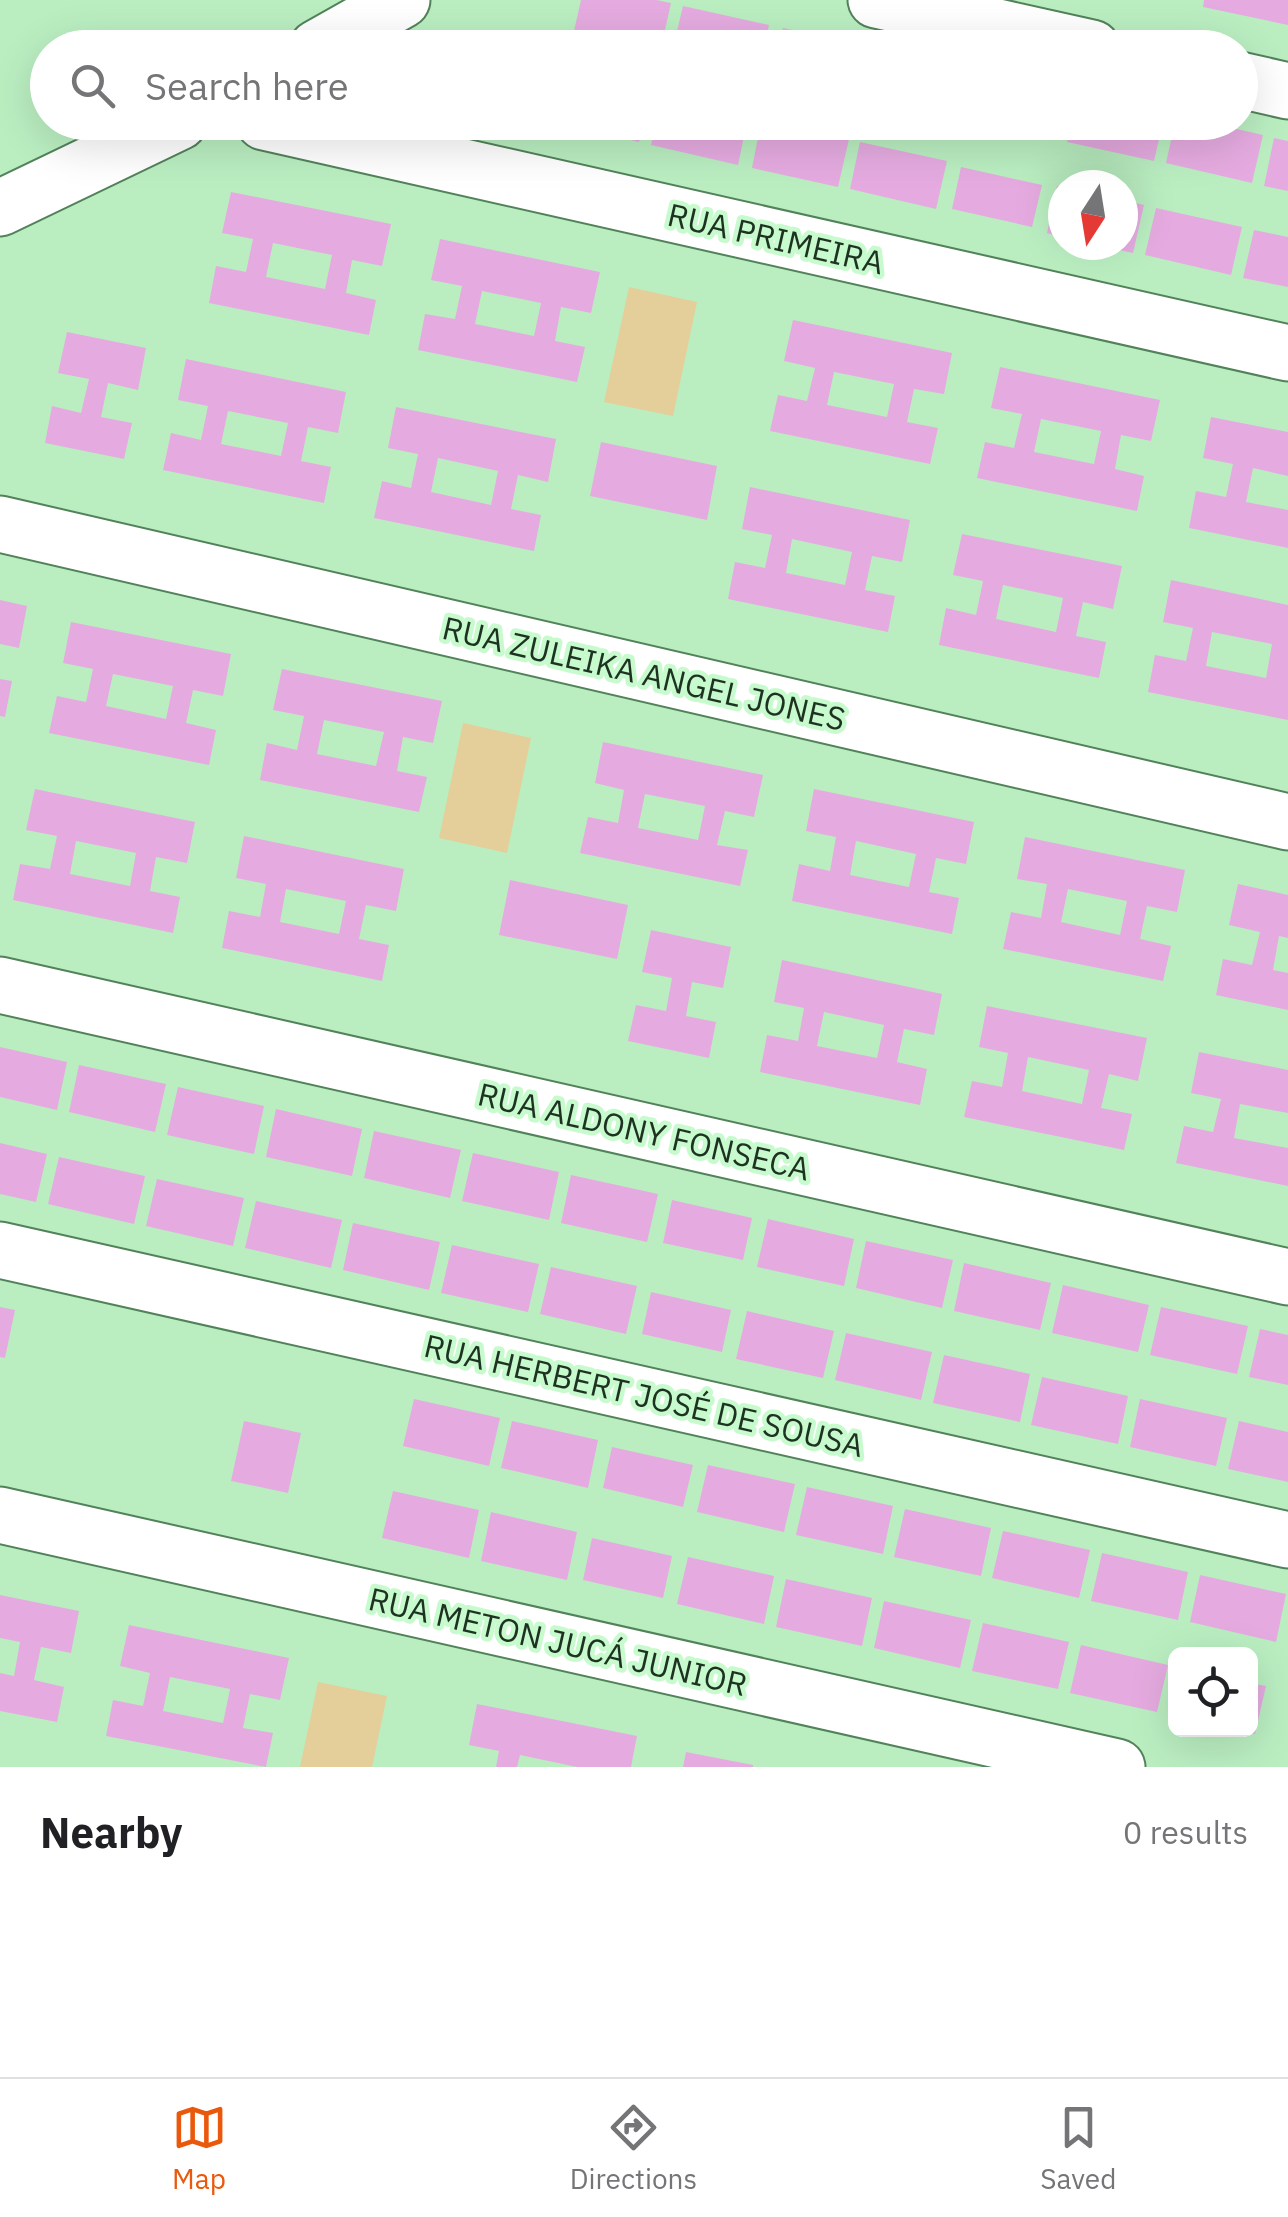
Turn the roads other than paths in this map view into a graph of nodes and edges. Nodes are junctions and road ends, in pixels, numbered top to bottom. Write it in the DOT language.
graph roads {
  1 [pos="402,0"];
  2 [pos="876,0"];
  3 [pos="350,30"];
  4 [pos="1011,30"];
  5 [pos="1258,84"];
  6 [pos="1288,91"];
  7 [pos="141,140"];
  8 [pos="344,140"];
  9 [pos="0,208"];
  10 [pos="1288,352"];
  11 [pos="0,524"];
  12 [pos="1288,822"];
  13 [pos="0,986"];
  14 [pos="0,1250"];
  15 [pos="1288,1277"];
  16 [pos="0,1514"];
  17 [pos="1288,1540"];
  18 [pos="1117,1767"];
  1 -- 3 [label="street"];
  2 -- 4 [label="street"];
  5 -- 6 [label="street"];
  7 -- 9 [label="street"];
  8 -- 10 [label="street, RUA PRIMEIRA"];
  11 -- 12 [label="street, RUA ZULEIKA ANGEL JONES"];
  13 -- 15 [label="street, RUA ALDONY FONSECA"];
  14 -- 17 [label="street, RUA HERBERT JOSÉ DE SOUSA"];
  16 -- 18 [label="street, RUA METON JUCÁ JUNIOR"];
}
